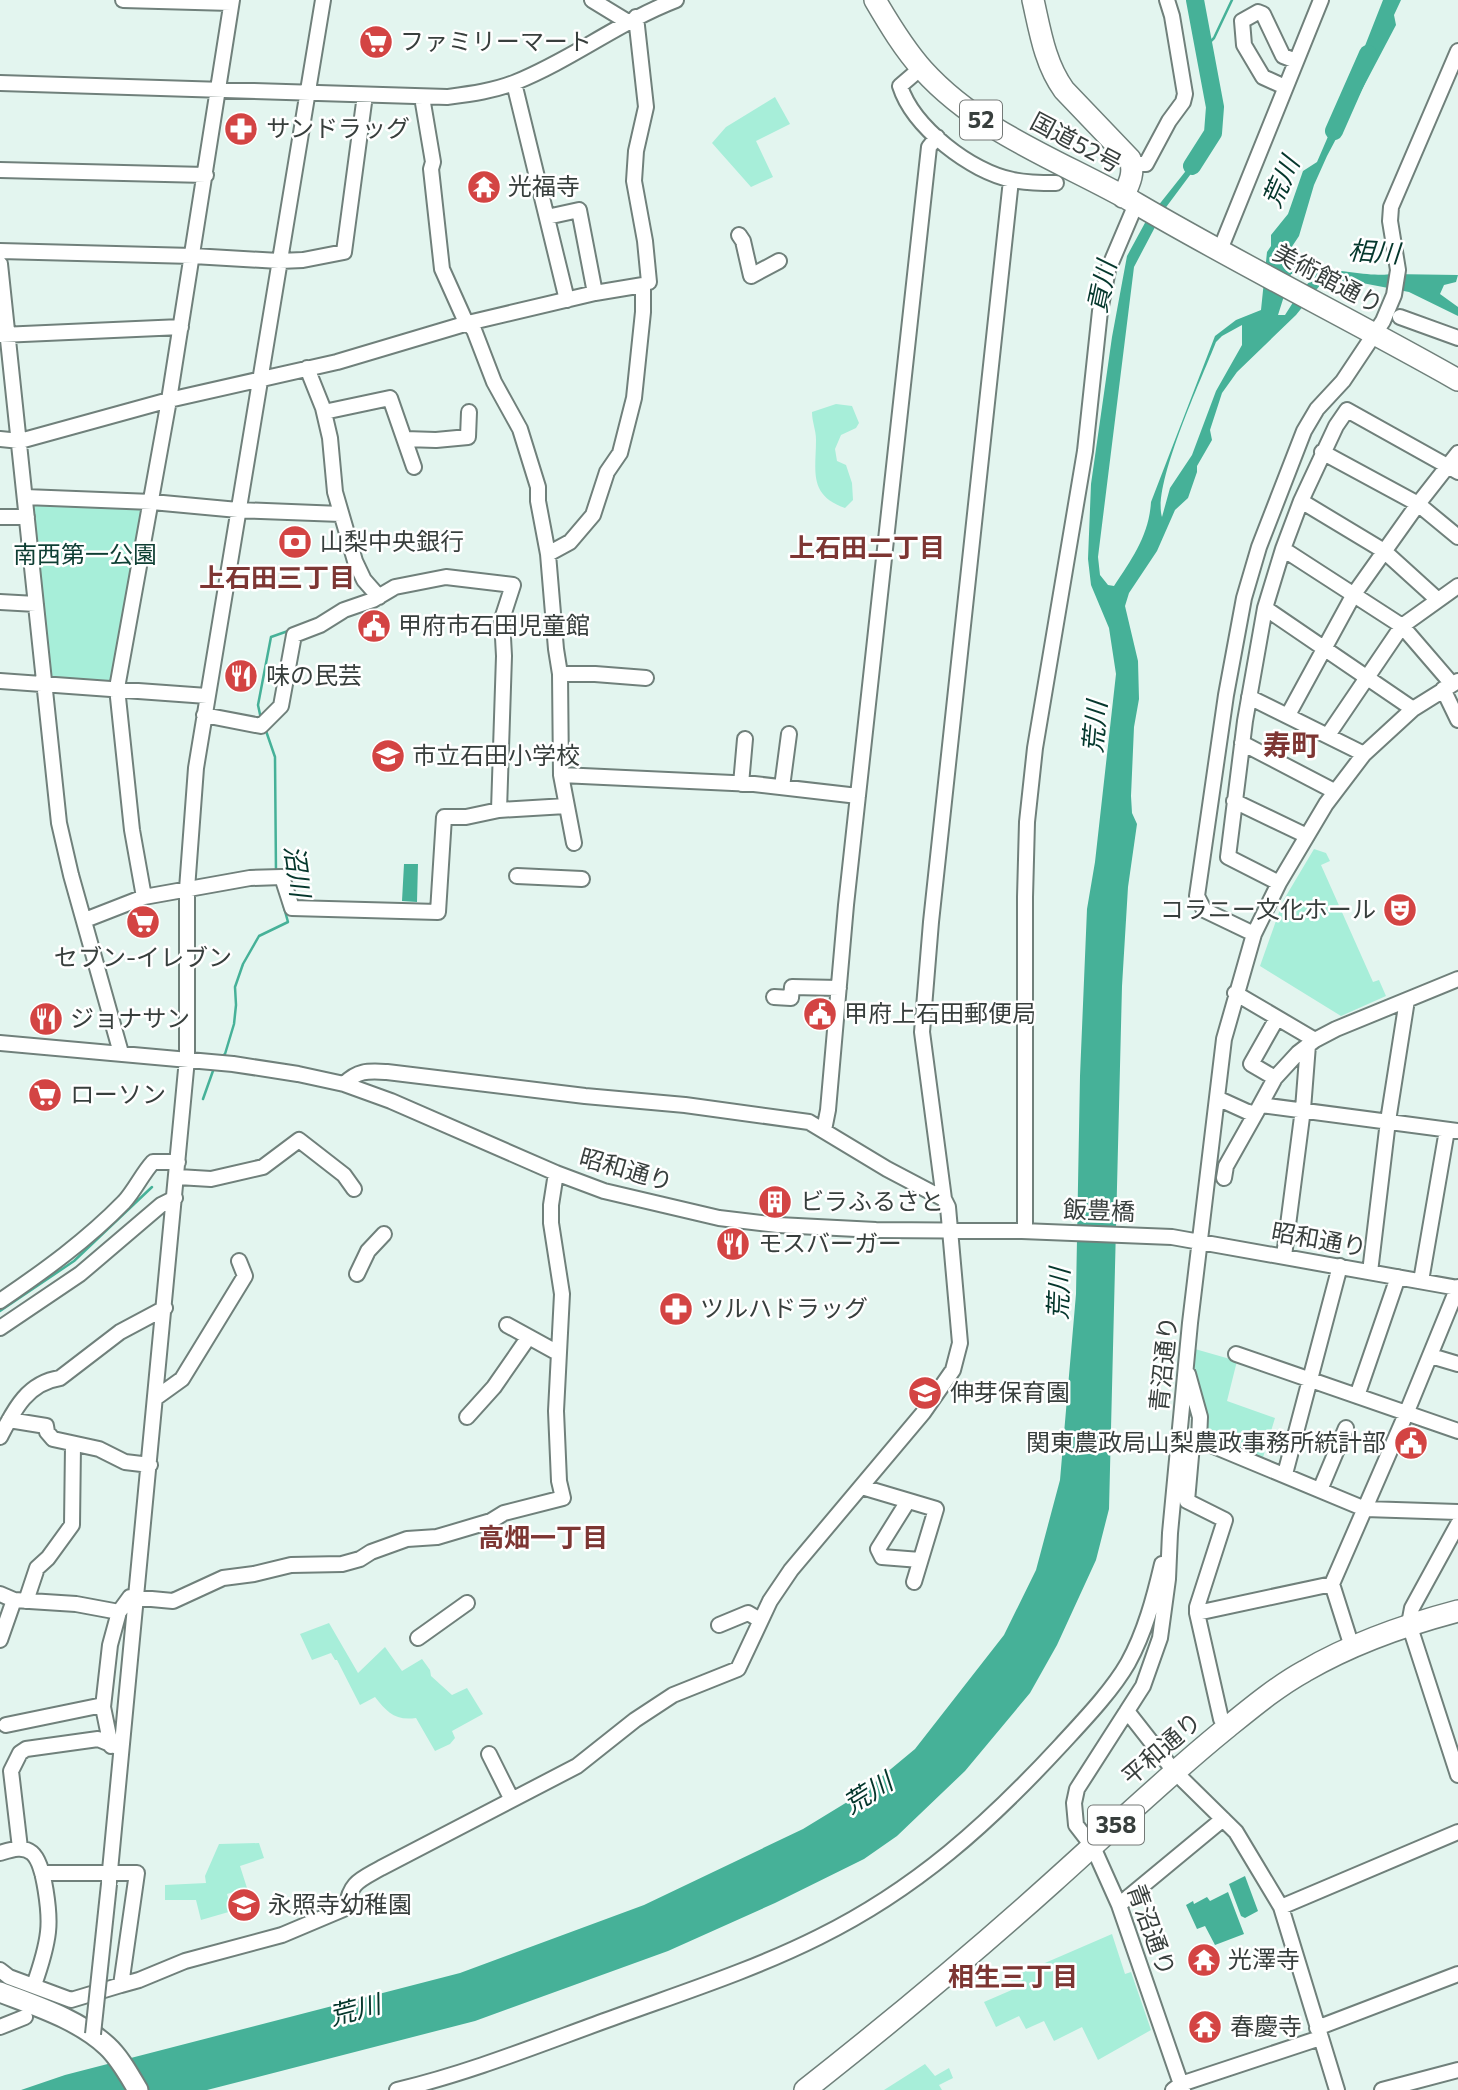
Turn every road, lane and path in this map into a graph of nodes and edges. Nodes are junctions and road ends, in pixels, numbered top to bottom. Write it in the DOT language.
graph roads {
  1 [pos="123,0"];
  2 [pos="132,0"];
  3 [pos="323,0"];
  4 [pos="592,0"];
  5 [pos="676,0"];
  6 [pos="875,0"];
  7 [pos="1032,0"];
  8 [pos="1167,0"];
  9 [pos="1321,0"];
  10 [pos="231,1"];
  11 [pos="632,19"];
  12 [pos="1458,51"];
  13 [pos="1296,61"];
  14 [pos="921,68"];
  15 [pos="0,83"];
  16 [pos="514,83"];
  17 [pos="1285,87"];
  18 [pos="218,90"];
  19 [pos="307,94"];
  20 [pos="365,95"];
  21 [pos="422,97"];
  22 [pos="937,137"];
  23 [pos="1131,163"];
  24 [pos="0,170"];
  25 [pos="206,175"];
  26 [pos="1012,180"];
  27 [pos="1056,183"];
  28 [pos="1134,202"];
  29 [pos="547,217"];
  30 [pos="739,235"];
  31 [pos="0,251"];
  32 [pos="1224,252"];
  33 [pos="193,256"];
  34 [pos="279,261"];
  35 [pos="779,261"];
  36 [pos="0,264"];
  37 [pos="646,284"];
  38 [pos="596,293"];
  39 [pos="567,300"];
  40 [pos="1400,317"];
  41 [pos="468,323"];
  42 [pos="181,327"];
  43 [pos="1374,333"];
  44 [pos="4,335"];
  45 [pos="1458,338"];
  46 [pos="307,368"];
  47 [pos="260,378"];
  48 [pos="1458,380"];
  49 [pos="169,400"];
  50 [pos="324,412"];
  51 [pos="469,412"];
  52 [pos="0,439"];
  53 [pos="405,439"];
  54 [pos="20,441"];
  55 [pos="1322,452"];
  56 [pos="1458,453"];
  57 [pos="414,467"];
  58 [pos="1453,468"];
  59 [pos="25,497"];
  60 [pos="1301,501"];
  61 [pos="152,502"];
  62 [pos="1418,505"];
  63 [pos="238,510"];
  64 [pos="341,514"];
  65 [pos="0,517"];
  66 [pos="27,517"];
  67 [pos="1458,537"];
  68 [pos="1283,549"];
  69 [pos="1384,551"];
  70 [pos="548,554"];
  71 [pos="1458,586"];
  72 [pos="1354,594"];
  73 [pos="379,597"];
  74 [pos="1438,600"];
  75 [pos="0,602"];
  76 [pos="36,604"];
  77 [pos="1265,608"];
  78 [pos="1402,626"];
  79 [pos="1324,648"];
  80 [pos="560,674"];
  81 [pos="1366,677"];
  82 [pos="646,678"];
  83 [pos="0,681"];
  84 [pos="43,683"];
  85 [pos="1451,685"];
  86 [pos="117,688"];
  87 [pos="207,696"];
  88 [pos="1249,697"];
  89 [pos="1413,709"];
  90 [pos="204,715"];
  91 [pos="1288,715"];
  92 [pos="1458,720"];
  93 [pos="789,734"];
  94 [pos="1328,735"];
  95 [pos="745,739"];
  96 [pos="1242,743"];
  97 [pos="1364,754"];
  98 [pos="561,775"];
  99 [pos="741,784"];
  100 [pos="782,787"];
  101 [pos="1334,791"];
  102 [pos="858,796"];
  103 [pos="1234,801"];
  104 [pos="566,806"];
  105 [pos="499,810"];
  106 [pos="1307,836"];
  107 [pos="574,843"];
  108 [pos="517,876"];
  109 [pos="582,879"];
  110 [pos="1279,883"];
  111 [pos="187,889"];
  112 [pos="144,897"];
  113 [pos="85,920"];
  114 [pos="1254,934"];
  115 [pos="1458,979"];
  116 [pos="839,988"];
  117 [pos="1235,993"];
  118 [pos="774,997"];
  119 [pos="1407,1000"];
  120 [pos="1277,1018"];
  121 [pos="0,1043"];
  122 [pos="1311,1043"];
  123 [pos="121,1053"];
  124 [pos="187,1059"];
  125 [pos="1275,1078"];
  126 [pos="344,1084"];
  127 [pos="1217,1098"];
  128 [pos="1259,1108"];
  129 [pos="1303,1109"];
  130 [pos="1388,1121"];
  131 [pos="824,1130"];
  132 [pos="1452,1131"];
  133 [pos="178,1169"];
  134 [pos="556,1173"];
  135 [pos="1224,1178"];
  136 [pos="354,1189"];
  137 [pos="175,1198"];
  138 [pos="944,1199"];
  139 [pos="948,1230"];
  140 [pos="1025,1231"];
  141 [pos="384,1234"];
  142 [pos="1172,1237"];
  143 [pos="1199,1242"];
  144 [pos="1284,1256"];
  145 [pos="239,1261"];
  146 [pos="1340,1266"];
  147 [pos="1370,1272"];
  148 [pos="357,1273"];
  149 [pos="1398,1277"];
  150 [pos="1421,1281"];
  151 [pos="1458,1288"];
  152 [pos="0,1301"];
  153 [pos="165,1308"];
  154 [pos="507,1325"];
  155 [pos="0,1328"];
  156 [pos="528,1338"];
  157 [pos="558,1353"];
  158 [pos="1236,1354"];
  159 [pos="1430,1356"];
  160 [pos="1458,1364"];
  161 [pos="1186,1369"];
  162 [pos="1310,1379"];
  163 [pos="156,1396"];
  164 [pos="1357,1396"];
  165 [pos="1406,1414"];
  166 [pos="467,1416"];
  167 [pos="9,1420"];
  168 [pos="1346,1428"];
  169 [pos="1458,1432"];
  170 [pos="0,1437"];
  171 [pos="1199,1440"];
  172 [pos="73,1445"];
  173 [pos="150,1465"];
  174 [pos="1285,1474"];
  175 [pos="862,1488"];
  176 [pos="1320,1490"];
  177 [pos="908,1501"];
  178 [pos="1365,1509"];
  179 [pos="1458,1512"];
  180 [pos="1458,1524"];
  181 [pos="1170,1533"];
  182 [pos="920,1560"];
  183 [pos="914,1582"];
  184 [pos="1332,1584"];
  185 [pos="137,1597"];
  186 [pos="13,1599"];
  187 [pos="467,1603"];
  188 [pos="1458,1611"];
  189 [pos="119,1612"];
  190 [pos="1198,1613"];
  191 [pos="760,1620"];
  192 [pos="1409,1624"];
  193 [pos="719,1625"];
  194 [pos="418,1638"];
  195 [pos="0,1640"];
  196 [pos="1352,1647"];
  197 [pos="103,1705"];
  198 [pos="1127,1711"];
  199 [pos="6,1725"];
  200 [pos="1228,1727"];
  201 [pos="117,1746"];
  202 [pos="489,1754"];
  203 [pos="5,1771"];
  204 [pos="1174,1771"];
  205 [pos="1458,1775"];
  206 [pos="511,1798"];
  207 [pos="1223,1819"];
  208 [pos="1458,1832"];
  209 [pos="1093,1847"];
  210 [pos="20,1849"];
  211 [pos="0,1853"];
  212 [pos="43,1873"];
  213 [pos="110,1878"];
  214 [pos="1119,1905"];
  215 [pos="1281,1907"];
  216 [pos="0,1970"];
  217 [pos="1458,1974"];
  218 [pos="34,1985"];
  219 [pos="121,1985"];
  220 [pos="0,1992"];
  221 [pos="25,2017"];
  222 [pos="0,2027"];
  223 [pos="1318,2033"];
  224 [pos="93,2034"];
  225 [pos="1458,2070"];
  226 [pos="1179,2088"];
  227 [pos="138,2090"];
  228 [pos="397,2090"];
  229 [pos="805,2090"];
  230 [pos="1337,2090"];
  231 [pos="1382,2090"];
  1 -- 2 [label="street"];
  2 -- 10 [label="street"];
  3 -- 19 [label="street"];
  4 -- 11 [label="street"];
  5 -- 11 [label="street"];
  6 -- 14 [label="highway, 国道52号 / 52"];
  7 -- 23 [label="highway, 国道52号"];
  8 -- 23 [label="street"];
  9 -- 13 [label="street"];
  10 -- 18 [label="street"];
  11 -- 16 [label="street"];
  11 -- 37 [label="street"];
  12 -- 43 [label="street"];
  13 -- 17 [label="street"];
  13 -- 17 [label="street"];
  14 -- 22 [label="street"];
  14 -- 28 [label="highway, 国道52号 / 52"];
  15 -- 18 [label="street"];
  16 -- 21 [label="street"];
  16 -- 29 [label="street"];
  17 -- 32 [label="street"];
  18 -- 19 [label="street"];
  18 -- 25 [label="street"];
  19 -- 20 [label="street"];
  19 -- 34 [label="street"];
  20 -- 21 [label="street"];
  20 -- 34 [label="street"];
  21 -- 41 [label="street"];
  22 -- 26 [label="street"];
  22 -- 102 [label="street"];
  23 -- 28 [label="highway, 国道52号"];
  24 -- 25 [label="street"];
  25 -- 33 [label="street"];
  26 -- 27 [label="street"];
  26 -- 138 [label="street"];
  28 -- 32 [label="highway, 美術館通り / 52"];
  28 -- 140 [label="street"];
  29 -- 38 [label="street"];
  29 -- 39 [label="street"];
  30 -- 35 [label="street"];
  31 -- 33 [label="street"];
  32 -- 43 [label="highway, 美術館通り / 52"];
  33 -- 34 [label="street"];
  33 -- 42 [label="street"];
  34 -- 47 [label="street"];
  36 -- 44 [label="street"];
  37 -- 38 [label="street"];
  37 -- 70 [label="street"];
  38 -- 39 [label="street"];
  39 -- 41 [label="street"];
  40 -- 45 [label="street"];
  41 -- 46 [label="street"];
  41 -- 70 [label="street"];
  42 -- 44 [label="street"];
  42 -- 49 [label="street"];
  43 -- 48 [label="highway, 美術館通り / 52"];
  43 -- 114 [label="street"];
  44 -- 54 [label="street"];
  46 -- 47 [label="street"];
  46 -- 50 [label="street"];
  47 -- 49 [label="street"];
  47 -- 63 [label="street"];
  49 -- 54 [label="street"];
  49 -- 61 [label="street"];
  50 -- 53 [label="street"];
  50 -- 64 [label="street"];
  51 -- 53 [label="street"];
  52 -- 54 [label="street"];
  53 -- 57 [label="street"];
  54 -- 59 [label="street"];
  55 -- 58 [label="street"];
  55 -- 60 [label="street"];
  55 -- 62 [label="street"];
  56 -- 58 [label="street"];
  58 -- 62 [label="street"];
  59 -- 61 [label="street"];
  59 -- 66 [label="street"];
  60 -- 68 [label="street"];
  60 -- 69 [label="street"];
  61 -- 63 [label="street"];
  61 -- 86 [label="street"];
  62 -- 67 [label="street"];
  62 -- 69 [label="street"];
  63 -- 64 [label="street"];
  63 -- 87 [label="street"];
  64 -- 73 [label="street"];
  65 -- 66 [label="street"];
  66 -- 76 [label="street"];
  68 -- 72 [label="street"];
  68 -- 77 [label="street"];
  69 -- 72 [label="street"];
  69 -- 74 [label="street"];
  70 -- 80 [label="street"];
  71 -- 74 [label="street"];
  72 -- 78 [label="street"];
  72 -- 79 [label="street"];
  73 -- 90 [label="street"];
  73 -- 105 [label="street"];
  74 -- 78 [label="street"];
  75 -- 76 [label="street"];
  76 -- 84 [label="street"];
  77 -- 79 [label="street"];
  77 -- 88 [label="street"];
  78 -- 81 [label="street"];
  78 -- 85 [label="street"];
  79 -- 81 [label="street"];
  79 -- 91 [label="street"];
  80 -- 82 [label="street"];
  80 -- 98 [label="street"];
  81 -- 89 [label="street"];
  81 -- 94 [label="street"];
  83 -- 84 [label="street"];
  84 -- 86 [label="street"];
  84 -- 113 [label="street"];
  85 -- 89 [label="street, 青沼通り"];
  85 -- 92 [label="street"];
  86 -- 87 [label="street"];
  86 -- 112 [label="street"];
  87 -- 90 [label="street"];
  88 -- 91 [label="street"];
  88 -- 96 [label="street"];
  89 -- 97 [label="street, 青沼通り"];
  90 -- 111 [label="street"];
  91 -- 94 [label="street"];
  93 -- 100 [label="street"];
  94 -- 97 [label="street"];
  95 -- 99 [label="street"];
  96 -- 101 [label="street"];
  96 -- 103 [label="street"];
  97 -- 101 [label="street, 青沼通り"];
  98 -- 99 [label="street"];
  98 -- 104 [label="street"];
  99 -- 100 [label="street"];
  100 -- 102 [label="street"];
  101 -- 106 [label="street, 青沼通り"];
  102 -- 116 [label="street"];
  103 -- 106 [label="street"];
  103 -- 110 [label="street"];
  104 -- 105 [label="street"];
  104 -- 107 [label="street"];
  105 -- 111 [label="street"];
  106 -- 110 [label="street, 青沼通り"];
  108 -- 109 [label="street"];
  110 -- 114 [label="street, 青沼通り"];
  111 -- 112 [label="street"];
  111 -- 124 [label="street"];
  112 -- 113 [label="street"];
  113 -- 123 [label="street"];
  114 -- 117 [label="street, 青沼通り"];
  115 -- 119 [label="street"];
  116 -- 118 [label="street"];
  116 -- 131 [label="street"];
  117 -- 120 [label="street"];
  117 -- 127 [label="street, 青沼通り"];
  119 -- 122 [label="street"];
  119 -- 130 [label="street"];
  120 -- 122 [label="street"];
  120 -- 125 [label="street"];
  121 -- 123 [label="street"];
  122 -- 125 [label="street"];
  122 -- 129 [label="street"];
  123 -- 124 [label="street"];
  124 -- 126 [label="street, 昭和通り"];
  124 -- 133 [label="street"];
  125 -- 128 [label="street"];
  126 -- 131 [label="street"];
  126 -- 134 [label="street, 昭和通り"];
  127 -- 128 [label="street"];
  127 -- 143 [label="street, 青沼通り"];
  128 -- 129 [label="street"];
  128 -- 135 [label="street"];
  129 -- 130 [label="street"];
  129 -- 144 [label="street"];
  130 -- 132 [label="street"];
  130 -- 147 [label="street"];
  131 -- 138 [label="street"];
  132 -- 150 [label="street"];
  133 -- 136 [label="street"];
  133 -- 137 [label="street"];
  133 -- 152 [label="street"];
  134 -- 139 [label="street, 昭和通り"];
  134 -- 157 [label="street"];
  137 -- 153 [label="street"];
  137 -- 155 [label="street"];
  138 -- 139 [label="street"];
  139 -- 140 [label="street, 昭和通り"];
  139 -- 175 [label="street"];
  140 -- 142 [label="street, 飯豊橋"];
  141 -- 148 [label="street"];
  142 -- 143 [label="street, 昭和通り"];
  143 -- 144 [label="street, 昭和通り"];
  143 -- 161 [label="street, 青沼通り"];
  144 -- 146 [label="street, 昭和通り"];
  145 -- 163 [label="street"];
  146 -- 147 [label="street, 昭和通り"];
  146 -- 162 [label="street"];
  147 -- 149 [label="street, 昭和通り"];
  149 -- 150 [label="street, 昭和通り"];
  149 -- 164 [label="street"];
  150 -- 151 [label="street, 昭和通り"];
  151 -- 159 [label="street"];
  153 -- 163 [label="street"];
  153 -- 167 [label="street"];
  154 -- 156 [label="street"];
  156 -- 157 [label="street"];
  156 -- 166 [label="street"];
  157 -- 185 [label="street"];
  158 -- 162 [label="street"];
  159 -- 160 [label="street"];
  159 -- 165 [label="street"];
  161 -- 171 [label="street"];
  161 -- 181 [label="street, 青沼通り"];
  162 -- 164 [label="street"];
  162 -- 174 [label="street"];
  163 -- 173 [label="street"];
  164 -- 165 [label="street"];
  165 -- 169 [label="street"];
  165 -- 178 [label="street"];
  167 -- 170 [label="street"];
  167 -- 172 [label="street"];
  168 -- 176 [label="street"];
  171 -- 174 [label="street"];
  171 -- 190 [label="street"];
  172 -- 173 [label="street"];
  172 -- 186 [label="street"];
  173 -- 185 [label="street"];
  174 -- 176 [label="street"];
  175 -- 177 [label="street"];
  175 -- 191 [label="street"];
  176 -- 178 [label="street"];
  177 -- 182 [label="street"];
  177 -- 182 [label="street"];
  178 -- 179 [label="street"];
  178 -- 184 [label="street"];
  180 -- 192 [label="street"];
  181 -- 198 [label="street, 青沼通り"];
  181 -- 228 [label="street"];
  182 -- 183 [label="street"];
  184 -- 190 [label="street"];
  184 -- 196 [label="street"];
  185 -- 189 [label="street"];
  185 -- 201 [label="street"];
  186 -- 189 [label="street"];
  186 -- 195 [label="street"];
  187 -- 194 [label="street"];
  188 -- 192 [label="highway, 平和通り / 358"];
  189 -- 197 [label="street"];
  190 -- 200 [label="street"];
  191 -- 193 [label="street"];
  191 -- 206 [label="street"];
  192 -- 196 [label="highway, 平和通り / 358"];
  192 -- 205 [label="street"];
  196 -- 200 [label="highway, 平和通り / 358"];
  197 -- 199 [label="street"];
  197 -- 201 [label="street"];
  198 -- 204 [label="street"];
  198 -- 209 [label="street, 青沼通り"];
  200 -- 204 [label="highway, 平和通り / 358"];
  201 -- 203 [label="street"];
  201 -- 213 [label="street"];
  202 -- 206 [label="street"];
  203 -- 210 [label="street"];
  204 -- 207 [label="street"];
  204 -- 209 [label="highway, 平和通り / 358"];
  206 -- 219 [label="street"];
  207 -- 214 [label="street"];
  207 -- 215 [label="street"];
  208 -- 215 [label="street"];
  209 -- 214 [label="street, 青沼通り"];
  209 -- 229 [label="highway, 平和通り / 358"];
  210 -- 211 [label="street"];
  210 -- 212 [label="street"];
  212 -- 213 [label="street"];
  212 -- 218 [label="street"];
  213 -- 219 [label="street"];
  213 -- 224 [label="street, bridge"];
  214 -- 226 [label="street, 青沼通り"];
  215 -- 223 [label="street"];
  216 -- 218 [label="street"];
  217 -- 223 [label="street"];
  218 -- 219 [label="street"];
  220 -- 224 [label="main road"];
  221 -- 222 [label="street"];
  223 -- 226 [label="street"];
  223 -- 230 [label="street"];
  224 -- 227 [label="main road"];
  225 -- 231 [label="street"];
}
